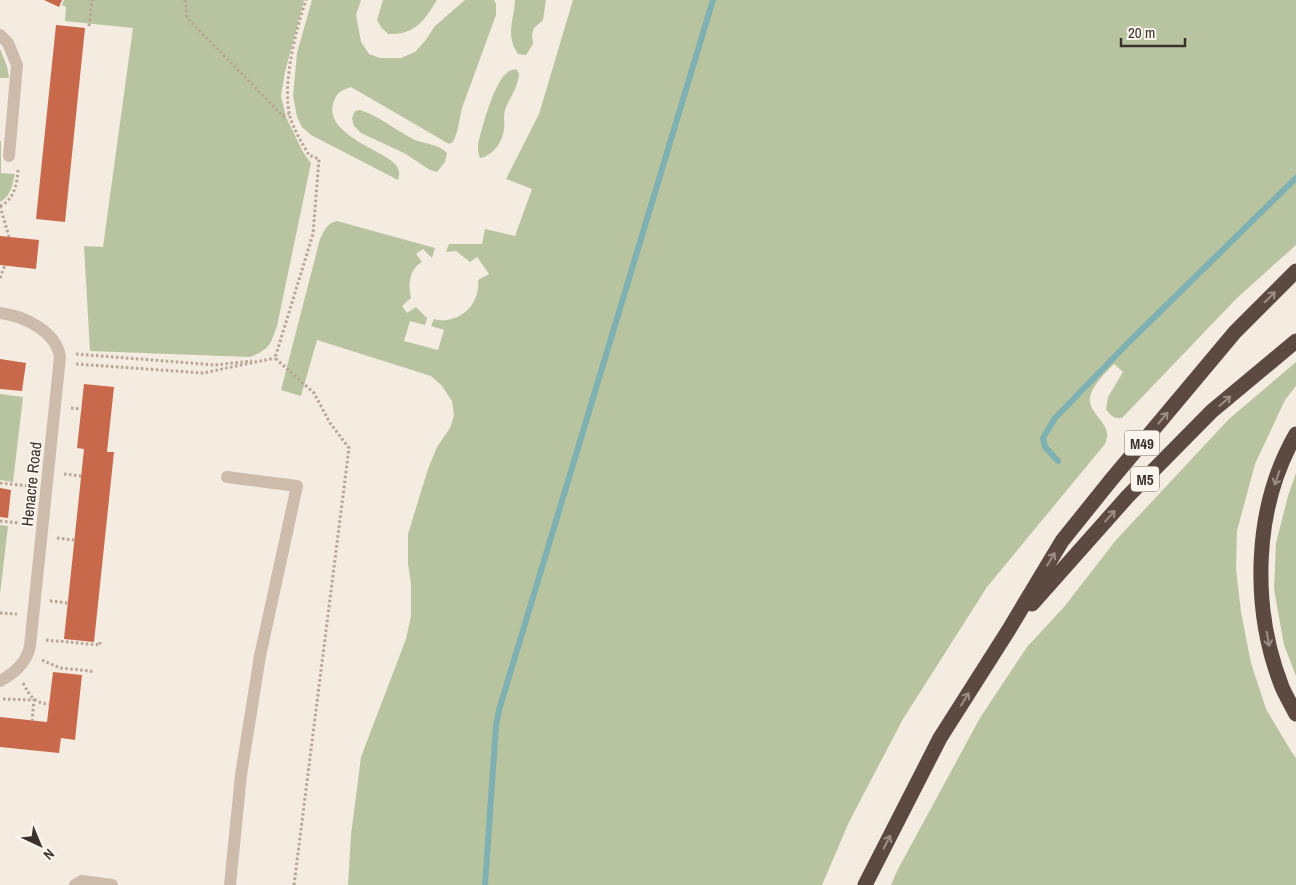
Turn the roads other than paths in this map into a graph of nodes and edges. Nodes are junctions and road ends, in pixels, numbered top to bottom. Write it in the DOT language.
graph roads {
  1 [pos="0,35"];
  2 [pos="9,156"];
  3 [pos="1296,271"];
  4 [pos="0,313"];
  5 [pos="1296,341"];
  6 [pos="1296,434"];
  7 [pos="227,477"];
  8 [pos="1008,631"];
  9 [pos="0,681"];
  10 [pos="1296,714"];
  11 [pos="75,885"];
  12 [pos="112,885"];
  13 [pos="230,885"];
  14 [pos="865,885"];
  1 -- 2 [label="street"];
  8 -- 3 [label="highway, M49, one-way"];
  4 -- 9 [label="street, Henacre Road"];
  8 -- 5 [label="highway, M5, one-way"];
  6 -- 10 [label="highway, one-way"];
  7 -- 13 [label="street"];
  14 -- 8 [label="highway, M49, one-way"];
  11 -- 12 [label="street"];
}
